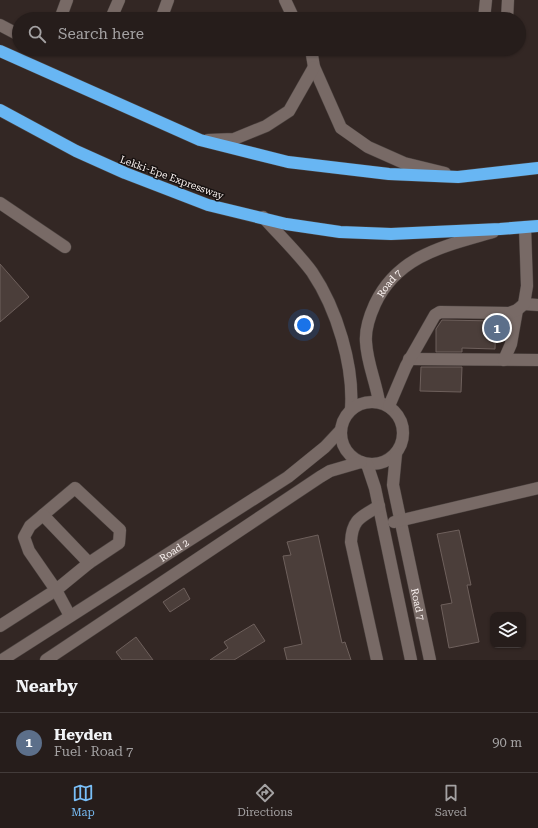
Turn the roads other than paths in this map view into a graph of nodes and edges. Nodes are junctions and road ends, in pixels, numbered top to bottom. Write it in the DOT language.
graph roads {
  1 [pos="67,0"];
  2 [pos="119,0"];
  3 [pos="168,0"];
  4 [pos="285,0"];
  5 [pos="486,0"];
  6 [pos="508,0"];
  7 [pos="63,12"];
  8 [pos="114,12"];
  9 [pos="164,12"];
  10 [pos="291,12"];
  11 [pos="485,12"];
  12 [pos="507,12"];
  13 [pos="0,25"];
  14 [pos="12,31"];
  15 [pos="0,51"];
  16 [pos="313,56"];
  17 [pos="314,67"];
  18 [pos="0,110"];
  19 [pos="200,140"];
  20 [pos="538,168"];
  21 [pos="458,177"];
  22 [pos="0,203"];
  23 [pos="263,217"];
  24 [pos="538,226"];
  25 [pos="525,227"];
  26 [pos="500,229"];
  27 [pos="65,247"];
  28 [pos="538,304"];
  29 [pos="521,307"];
  30 [pos="409,359"];
  31 [pos="504,360"];
  32 [pos="538,360"];
  33 [pos="384,404"];
  34 [pos="351,409"];
  35 [pos="340,431"];
  36 [pos="396,454"];
  37 [pos="364,463"];
  38 [pos="538,488"];
  39 [pos="379,506"];
  40 [pos="43,515"];
  41 [pos="400,520"];
  42 [pos="383,524"];
  43 [pos="89,563"];
  44 [pos="56,590"];
  45 [pos="70,616"];
  46 [pos="0,626"];
  47 [pos="2,660"];
  48 [pos="46,660"];
  49 [pos="377,660"];
  50 [pos="412,660"];
  51 [pos="430,660"];
  1 -- 7 [label="street"];
  2 -- 8 [label="street"];
  3 -- 9 [label="street"];
  4 -- 10 [label="street"];
  5 -- 11 [label="street"];
  6 -- 12 [label="street"];
  13 -- 14 [label="street"];
  15 -- 19 [label="highway"];
  16 -- 17 [label="street"];
  17 -- 19 [label="street"];
  17 -- 21 [label="street"];
  18 -- 23 [label="highway, Lekki-Epe Expressway"];
  19 -- 21 [label="highway"];
  20 -- 21 [label="highway"];
  22 -- 27 [label="street"];
  23 -- 26 [label="highway, Lekki-Epe Expressway"];
  23 -- 34 [label="street"];
  24 -- 25 [label="highway, Lekki-Epe Expressway"];
  25 -- 26 [label="highway, Lekki-Epe Expressway"];
  25 -- 29 [label="street"];
  26 -- 33 [label="street, Road 7"];
  28 -- 29 [label="street"];
  29 -- 30 [label="street"];
  29 -- 31 [label="street"];
  30 -- 31 [label="street"];
  30 -- 33 [label="street"];
  31 -- 32 [label="street"];
  33 -- 34 [label="street"];
  33 -- 36 [label="street"];
  34 -- 35 [label="street"];
  35 -- 37 [label="street"];
  35 -- 45 [label="street, Road 2"];
  36 -- 37 [label="street"];
  36 -- 41 [label="street, Road 7"];
  37 -- 39 [label="street, Road 7"];
  37 -- 48 [label="street, Road 2"];
  38 -- 41 [label="street"];
  39 -- 42 [label="street, Road 7"];
  39 -- 49 [label="street"];
  40 -- 43 [label="street"];
  40 -- 43 [label="street"];
  40 -- 44 [label="street"];
  41 -- 42 [label="street"];
  41 -- 51 [label="street, Road 7"];
  42 -- 50 [label="street, Road 7"];
  43 -- 44 [label="street"];
  44 -- 45 [label="street"];
  44 -- 46 [label="street"];
  45 -- 47 [label="street, Road 2"];
}
